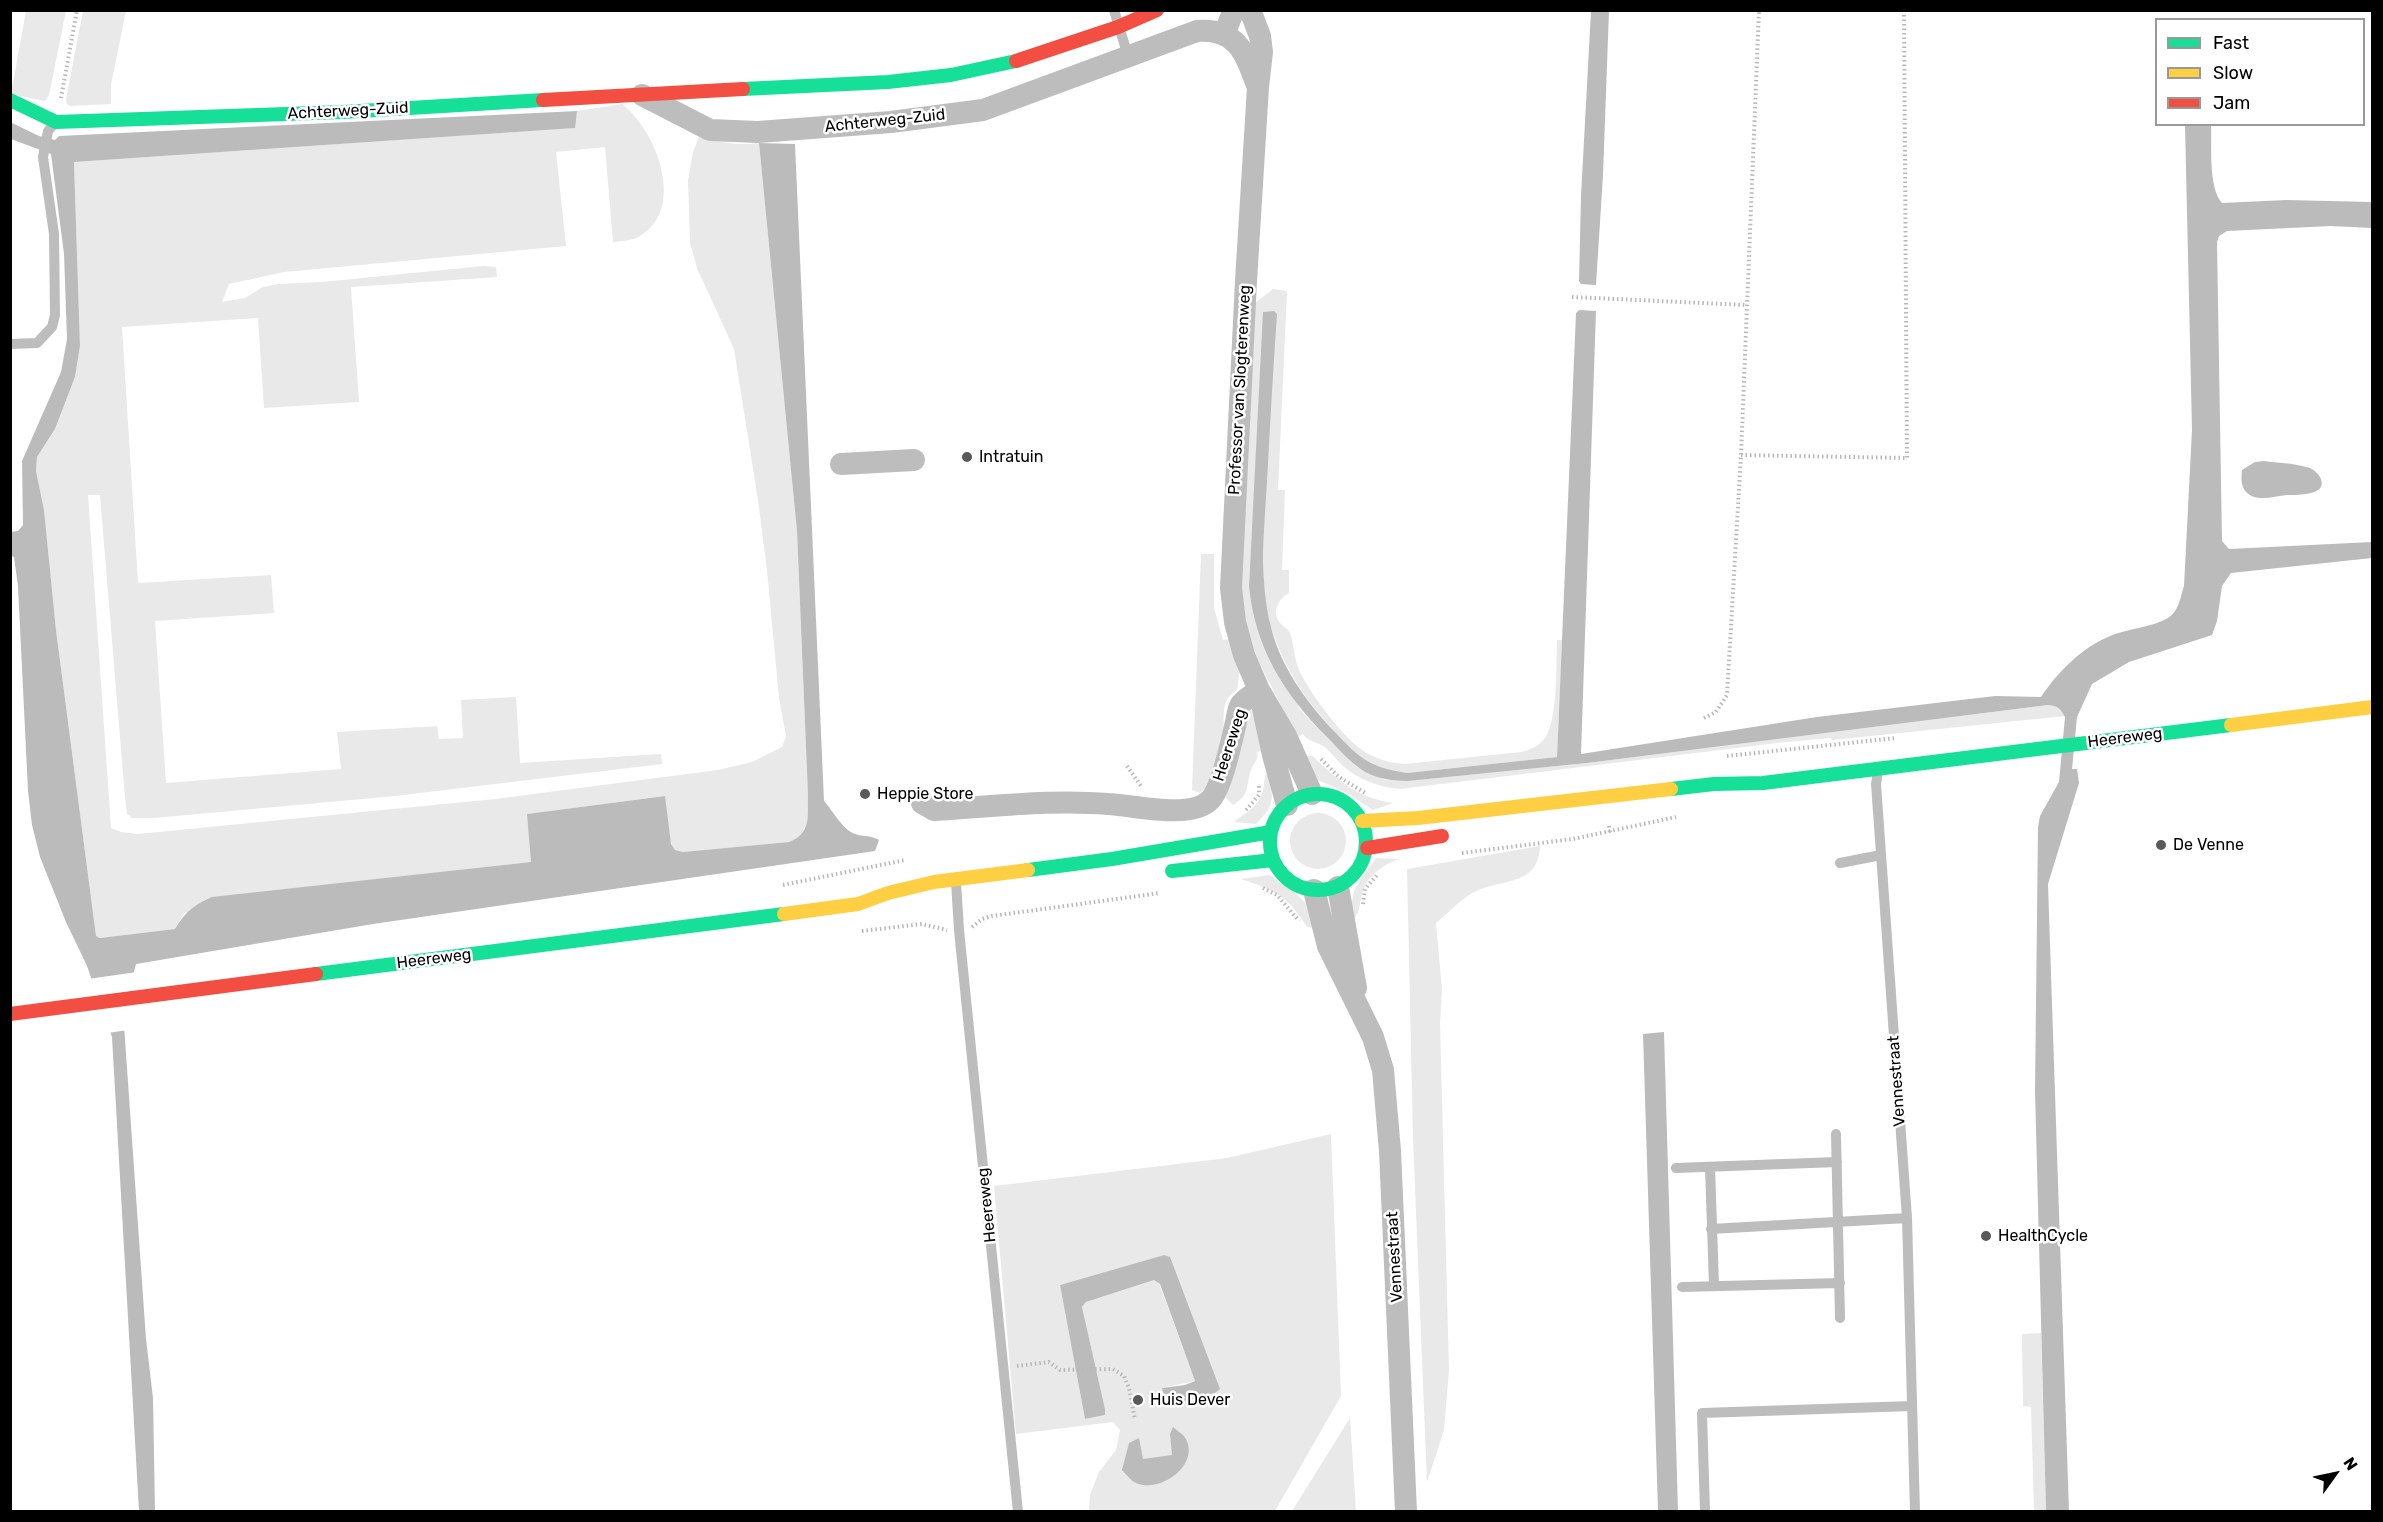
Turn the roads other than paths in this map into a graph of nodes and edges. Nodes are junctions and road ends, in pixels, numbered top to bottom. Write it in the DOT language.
graph roads {
  1 [pos="1114,10"];
  2 [pos="1157,10"];
  3 [pos="1234,10"];
  4 [pos="1250,10"];
  5 [pos="1118,27"];
  6 [pos="1224,34"];
  7 [pos="1128,56"];
  8 [pos="1258,87"];
  9 [pos="640,94"];
  10 [pos="10,100"];
  11 [pos="52,127"];
  12 [pos="10,344"];
  13 [pos="914,460"];
  14 [pos="841,464"];
  15 [pos="1259,690"];
  16 [pos="2373,707"];
  17 [pos="1284,756"];
  18 [pos="1878,769"];
  19 [pos="1763,783"];
  20 [pos="1312,794"];
  21 [pos="1715,798"];
  22 [pos="922,803"];
  23 [pos="1287,805"];
  24 [pos="1362,821"];
  25 [pos="1271,832"];
  26 [pos="1460,833"];
  27 [pos="1367,848"];
  28 [pos="1881,855"];
  29 [pos="1274,860"];
  30 [pos="1840,863"];
  31 [pos="1160,872"];
  32 [pos="956,880"];
  33 [pos="1338,886"];
  34 [pos="1314,890"];
  35 [pos="964,898"];
  36 [pos="941,901"];
  37 [pos="858,904"];
  38 [pos="887,906"];
  39 [pos="1358,1007"];
  40 [pos="10,1014"];
  41 [pos="1836,1134"];
  42 [pos="1837,1162"];
  43 [pos="1710,1167"];
  44 [pos="1676,1168"];
  45 [pos="1907,1218"];
  46 [pos="1838,1222"];
  47 [pos="1711,1229"];
  48 [pos="1840,1283"];
  49 [pos="1714,1286"];
  50 [pos="1682,1287"];
  51 [pos="1840,1318"];
  52 [pos="1912,1406"];
  53 [pos="1018,1512"];
  54 [pos="1406,1512"];
  55 [pos="1705,1512"];
  56 [pos="1915,1512"];
  1 -- 5 [label="lane"];
  2 -- 5 [label="main road, Achterweg-Zuid"];
  3 -- 6 [label="street"];
  4 -- 8 [label="street, Professor van Slogterenweg"];
  5 -- 7 [label="lane"];
  5 -- 9 [label="main road, Achterweg-Zuid"];
  6 -- 7 [label="street, Achterweg-Zuid"];
  6 -- 8 [label="street, Professor van Slogterenweg"];
  7 -- 9 [label="street, Achterweg-Zuid"];
  8 -- 15 [label="street, Professor van Slogterenweg"];
  9 -- 11 [label="main road, Achterweg-Zuid"];
  10 -- 11 [label="main road, Achterweg-Zuid"];
  11 -- 12 [label="lane"];
  13 -- 14 [label="street"];
  15 -- 17 [label="street, Professor van Slogterenweg"];
  15 -- 22 [label="street, Heereweg"];
  16 -- 18 [label="main road, Heereweg"];
  17 -- 20 [label="street, Professor van Slogterenweg"];
  17 -- 23 [label="street, Professor van Slogterenweg"];
  18 -- 19 [label="main road, Heereweg"];
  18 -- 28 [label="lane"];
  19 -- 21 [label="main road, Heereweg"];
  19 -- 24 [label="main road, Heereweg"];
  20 -- 23 [label="main road"];
  20 -- 24 [label="main road"];
  23 -- 25 [label="main road"];
  24 -- 27 [label="main road"];
  25 -- 29 [label="main road"];
  25 -- 32 [label="main road, Heereweg"];
  26 -- 27 [label="main road"];
  27 -- 33 [label="main road"];
  28 -- 30 [label="lane"];
  28 -- 45 [label="lane, Vennestraat"];
  29 -- 31 [label="main road"];
  29 -- 34 [label="main road"];
  32 -- 35 [label="lane, Heereweg"];
  32 -- 37 [label="main road, Heereweg"];
  33 -- 34 [label="main road"];
  33 -- 39 [label="street, Vennestraat"];
  34 -- 39 [label="street, Vennestraat"];
  35 -- 36 [label="main road"];
  35 -- 53 [label="lane, Heereweg"];
  37 -- 38 [label="main road, Heereweg"];
  37 -- 40 [label="main road, Heereweg"];
  39 -- 54 [label="street, Vennestraat"];
  41 -- 42 [label="lane"];
  42 -- 43 [label="lane"];
  42 -- 46 [label="lane"];
  43 -- 44 [label="lane"];
  43 -- 47 [label="lane"];
  45 -- 46 [label="lane"];
  45 -- 52 [label="lane, Vennestraat"];
  46 -- 47 [label="lane"];
  46 -- 48 [label="lane"];
  47 -- 49 [label="lane"];
  48 -- 49 [label="lane"];
  48 -- 51 [label="lane"];
  49 -- 50 [label="lane"];
  52 -- 55 [label="lane"];
  52 -- 56 [label="lane, Vennestraat"];
}
